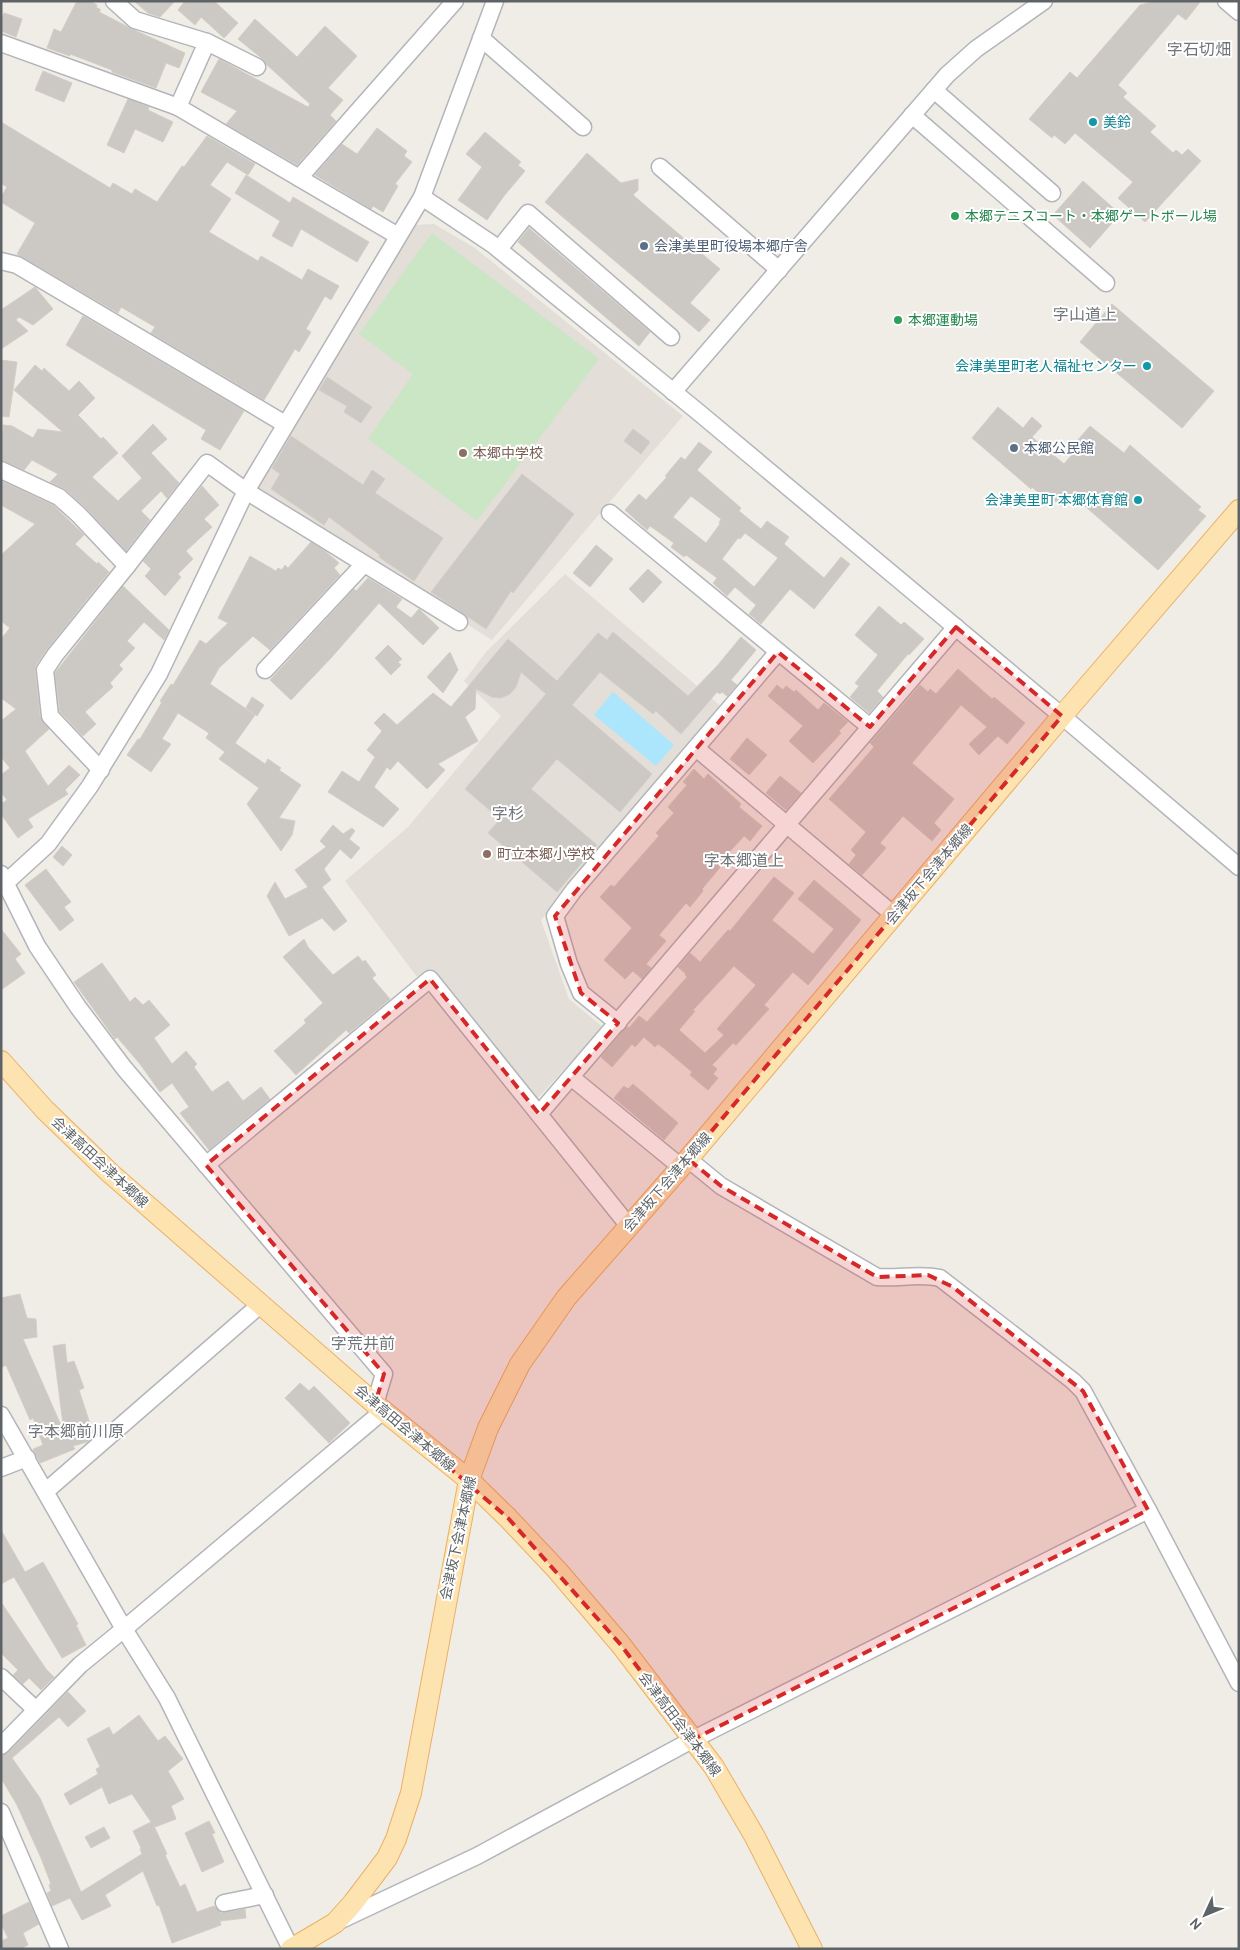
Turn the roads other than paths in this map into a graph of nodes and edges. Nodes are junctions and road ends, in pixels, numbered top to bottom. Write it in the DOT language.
graph roads {
  1 [pos="114,1"];
  2 [pos="454,1"];
  3 [pos="495,1"];
  4 [pos="1044,1"];
  5 [pos="1226,1"];
  6 [pos="1239,12"];
  7 [pos="481,38"];
  8 [pos="207,42"];
  9 [pos="1,43"];
  10 [pos="257,67"];
  11 [pos="934,90"];
  12 [pos="178,107"];
  13 [pos="912,115"];
  14 [pos="583,127"];
  15 [pos="660,167"];
  16 [pos="299,178"];
  17 [pos="1052,193"];
  18 [pos="422,197"];
  19 [pos="398,236"];
  20 [pos="499,249"];
  21 [pos="1,261"];
  22 [pos="779,270"];
  23 [pos="1106,283"];
  24 [pos="672,336"];
  25 [pos="673,392"];
  26 [pos="285,424"];
  27 [pos="1,470"];
  28 [pos="246,491"];
  29 [pos="1239,510"];
  30 [pos="610,513"];
  31 [pos="364,564"];
  32 [pos="127,566"];
  33 [pos="459,622"];
  34 [pos="956,627"];
  35 [pos="778,652"];
  36 [pos="265,670"];
  37 [pos="1062,716"];
  38 [pos="870,727"];
  39 [pos="696,748"];
  40 [pos="101,770"];
  41 [pos="787,824"];
  42 [pos="1239,867"];
  43 [pos="3,881"];
  44 [pos="894,915"];
  45 [pos="618,1023"];
  46 [pos="1,1060"];
  47 [pos="571,1077"];
  48 [pos="539,1114"];
  49 [pos="685,1163"];
  50 [pos="206,1165"];
  51 [pos="628,1225"];
  52 [pos="261,1304"];
  53 [pos="379,1407"];
  54 [pos="1,1414"];
  55 [pos="27,1458"];
  56 [pos="1,1468"];
  57 [pos="468,1480"];
  58 [pos="46,1491"];
  59 [pos="1148,1510"];
  60 [pos="124,1629"];
  61 [pos="1237,1675"];
  62 [pos="1,1677"];
  63 [pos="35,1709"];
  64 [pos="692,1740"];
  65 [pos="1,1746"];
  66 [pos="1,1812"];
  67 [pos="265,1895"];
  68 [pos="224,1903"];
  69 [pos="335,1923"];
  70 [pos="60,1949"];
  71 [pos="291,1949"];
  72 [pos="812,1949"];
  1 -- 8 [label="street"];
  2 -- 16 [label="street"];
  3 -- 7 [label="street"];
  4 -- 11 [label="street"];
  5 -- 6 [label="street"];
  7 -- 14 [label="street"];
  7 -- 18 [label="street"];
  8 -- 10 [label="street"];
  8 -- 12 [label="street"];
  9 -- 12 [label="street"];
  11 -- 13 [label="street"];
  11 -- 17 [label="street"];
  12 -- 16 [label="street"];
  13 -- 22 [label="street"];
  13 -- 23 [label="street"];
  15 -- 22 [label="street"];
  16 -- 19 [label="street"];
  18 -- 19 [label="street"];
  18 -- 20 [label="street"];
  19 -- 26 [label="street"];
  20 -- 24 [label="street"];
  20 -- 25 [label="street"];
  21 -- 26 [label="street"];
  22 -- 25 [label="street"];
  25 -- 34 [label="street"];
  26 -- 28 [label="street"];
  27 -- 32 [label="street"];
  28 -- 31 [label="street"];
  28 -- 32 [label="street"];
  28 -- 40 [label="street"];
  29 -- 37 [label="main road, 会津坂下会津本郷線"];
  30 -- 35 [label="street"];
  31 -- 33 [label="street"];
  31 -- 36 [label="street"];
  32 -- 40 [label="street"];
  34 -- 37 [label="street"];
  34 -- 38 [label="street"];
  35 -- 38 [label="street"];
  35 -- 39 [label="street"];
  37 -- 42 [label="street"];
  37 -- 44 [label="main road, 会津坂下会津本郷線"];
  38 -- 41 [label="street"];
  39 -- 41 [label="street"];
  39 -- 45 [label="street"];
  40 -- 43 [label="street"];
  41 -- 44 [label="street"];
  41 -- 45 [label="street"];
  43 -- 50 [label="street"];
  44 -- 49 [label="main road, 会津坂下会津本郷線"];
  45 -- 47 [label="street"];
  46 -- 52 [label="main road, 会津高田会津本郷線"];
  47 -- 48 [label="street"];
  47 -- 49 [label="street"];
  48 -- 50 [label="street"];
  48 -- 51 [label="street"];
  49 -- 51 [label="main road, 会津坂下会津本郷線"];
  49 -- 59 [label="street"];
  50 -- 53 [label="street"];
  51 -- 57 [label="main road, 会津坂下会津本郷線"];
  52 -- 53 [label="main road, 会津高田会津本郷線"];
  52 -- 58 [label="street"];
  53 -- 57 [label="main road, 会津高田会津本郷線"];
  53 -- 60 [label="street"];
  54 -- 55 [label="street"];
  55 -- 56 [label="street"];
  55 -- 58 [label="street"];
  57 -- 64 [label="main road, 会津高田会津本郷線"];
  57 -- 69 [label="main road, 会津坂下会津本郷線"];
  58 -- 60 [label="street"];
  59 -- 61 [label="street"];
  59 -- 64 [label="street"];
  60 -- 63 [label="street"];
  60 -- 67 [label="street"];
  62 -- 63 [label="street"];
  63 -- 65 [label="street"];
  64 -- 69 [label="street"];
  64 -- 72 [label="main road, 会津高田会津本郷線"];
  66 -- 70 [label="street"];
  67 -- 68 [label="street"];
  67 -- 71 [label="street"];
  69 -- 71 [label="main road, 会津坂下会津本郷線"];
}
